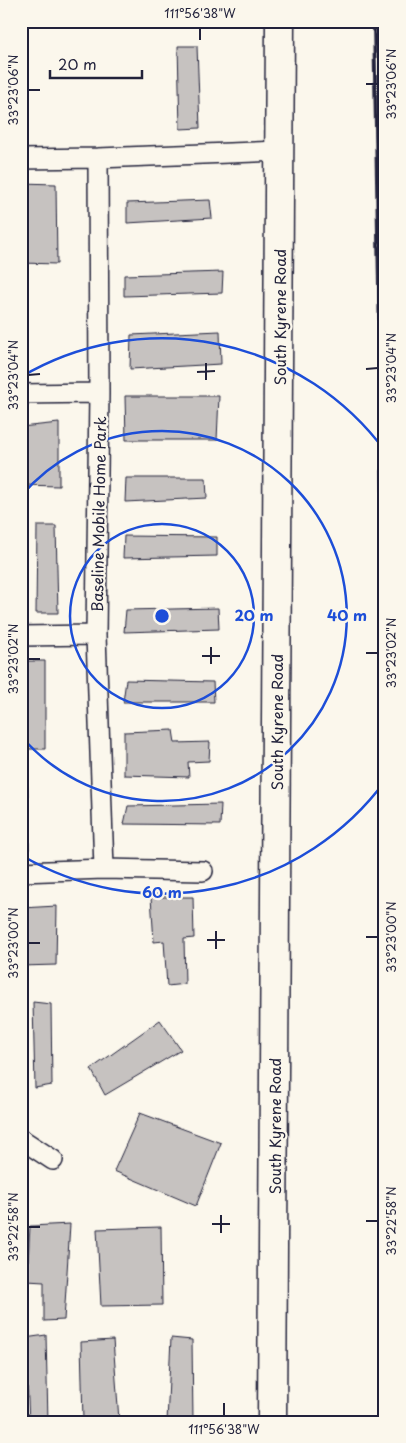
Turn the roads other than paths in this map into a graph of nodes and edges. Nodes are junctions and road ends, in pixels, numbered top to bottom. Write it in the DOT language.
graph roads {
  1 [pos="280,21"];
  2 [pos="280,151"];
  3 [pos="21,158"];
  4 [pos="98,158"];
  5 [pos="99,392"];
  6 [pos="21,394"];
  7 [pos="96,635"];
  8 [pos="21,636"];
  9 [pos="104,869"];
  10 [pos="203,871"];
  11 [pos="21,872"];
  12 [pos="21,1139"];
  13 [pos="53,1160"];
  14 [pos="272,1422"];
  1 -- 2 [label="street, South Kyrene Road"];
  2 -- 4 [label="lane"];
  2 -- 14 [label="street, South Kyrene Road"];
  3 -- 4 [label="lane"];
  4 -- 5 [label="lane, Baseline Mobile Home Park"];
  5 -- 6 [label="lane, Baseline Mobile Home Park"];
  5 -- 7 [label="lane, Baseline Mobile Home Park"];
  7 -- 8 [label="lane, Baseline Mobile Home Park"];
  7 -- 9 [label="lane, Baseline Mobile Home Park"];
  9 -- 10 [label="lane"];
  9 -- 11 [label="lane"];
  12 -- 13 [label="lane"];
}
